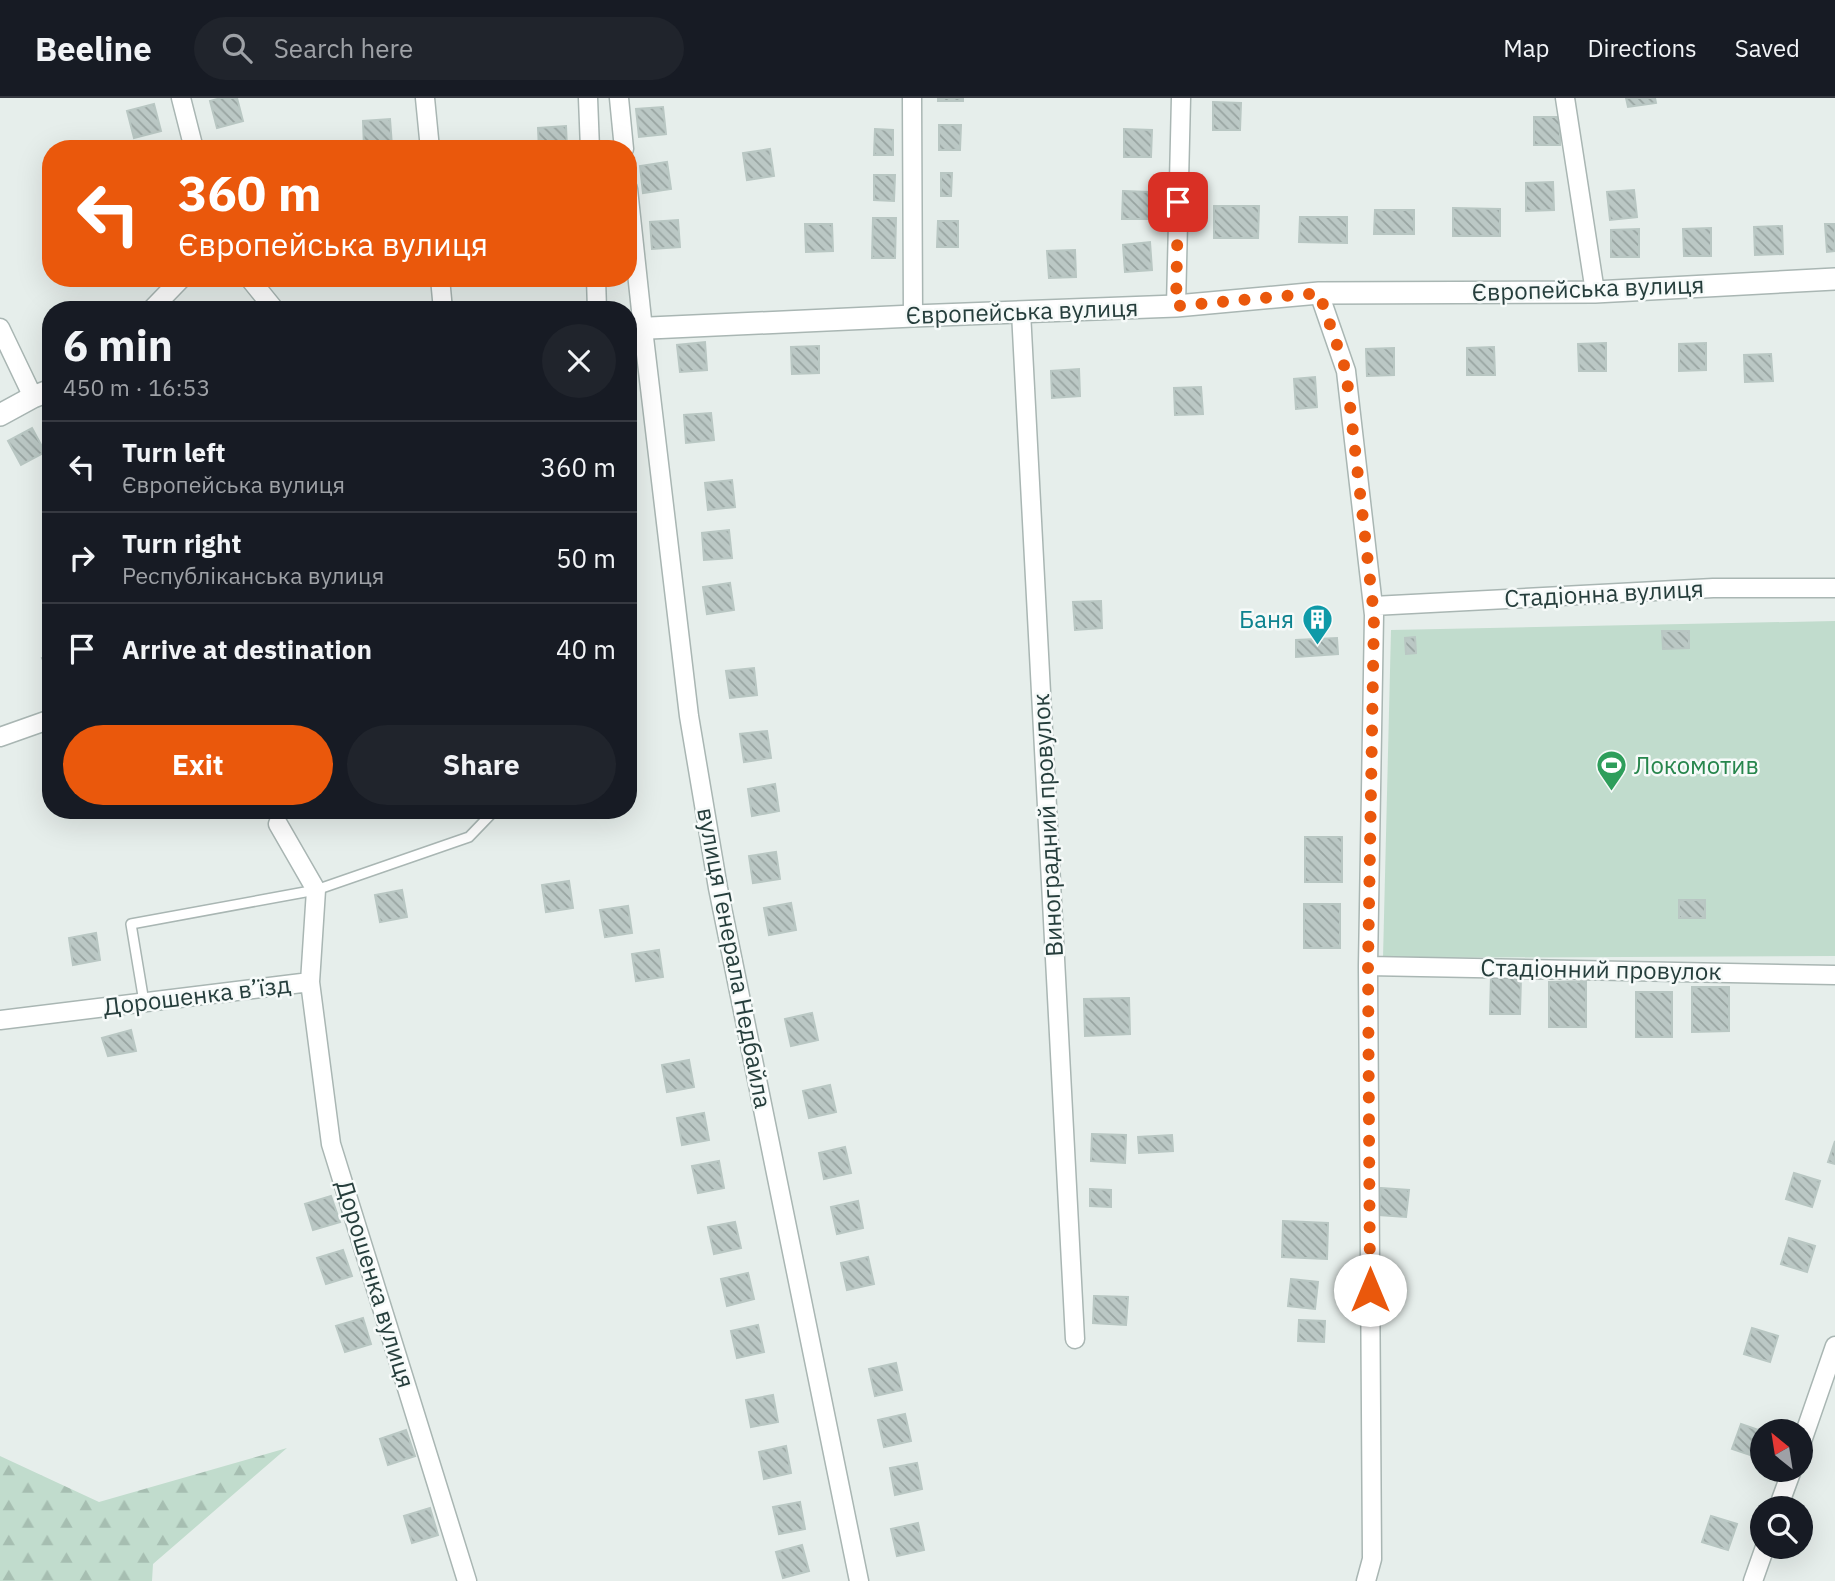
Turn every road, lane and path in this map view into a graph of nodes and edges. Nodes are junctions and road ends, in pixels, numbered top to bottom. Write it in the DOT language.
graph roads {
  1 [pos="181,98"];
  2 [pos="425,98"];
  3 [pos="588,98"];
  4 [pos="619,98"];
  5 [pos="912,98"];
  6 [pos="1181,98"];
  7 [pos="1565,98"];
  8 [pos="192,140"];
  9 [pos="429,140"];
  10 [pos="590,140"];
  11 [pos="623,140"];
  12 [pos="1835,279"];
  13 [pos="173,287"];
  14 [pos="256,287"];
  15 [pos="1595,292"];
  16 [pos="1319,293"];
  17 [pos="160,301"];
  18 [pos="268,301"];
  19 [pos="1176,306"];
  20 [pos="1021,312"];
  21 [pos="913,316"];
  22 [pos="0,328"];
  23 [pos="637,329"];
  24 [pos="637,336"];
  25 [pos="42,393"];
  26 [pos="0,415"];
  27 [pos="1835,588"];
  28 [pos="1373,606"];
  29 [pos="42,722"];
  30 [pos="0,737"];
  31 [pos="486,819"];
  32 [pos="278,824"];
  33 [pos="316,890"];
  34 [pos="1368,965"];
  35 [pos="1835,975"];
  36 [pos="310,982"];
  37 [pos="144,1002"];
  38 [pos="0,1020"];
  39 [pos="1075,1339"];
  40 [pos="1835,1346"];
  41 [pos="1810,1419"];
  42 [pos="1761,1559"];
  43 [pos="467,1581"];
  44 [pos="859,1581"];
  45 [pos="1366,1581"];
  46 [pos="1753,1581"];
  1 -- 8 [label="street"];
  2 -- 9 [label="street"];
  3 -- 10 [label="street"];
  4 -- 11 [label="street"];
  5 -- 21 [label="street"];
  6 -- 19 [label="street"];
  7 -- 15 [label="street"];
  12 -- 15 [label="street, Європейська вулиця"];
  13 -- 17 [label="street"];
  14 -- 18 [label="street"];
  15 -- 16 [label="street, Європейська вулиця"];
  16 -- 19 [label="street, Європейська вулиця"];
  16 -- 28 [label="street"];
  19 -- 20 [label="street, Європейська вулиця"];
  20 -- 21 [label="street, Європейська вулиця"];
  20 -- 39 [label="street, Виноградний провулок"];
  21 -- 23 [label="street, Європейська вулиця"];
  22 -- 25 [label="street"];
  24 -- 44 [label="street, вулиця Генерала Недбайла"];
  25 -- 26 [label="street"];
  27 -- 28 [label="street, Стадіонна вулиця"];
  28 -- 34 [label="street"];
  29 -- 30 [label="street"];
  31 -- 33 [label="lane"];
  32 -- 33 [label="street"];
  33 -- 36 [label="street, Дорошенка в’їзд"];
  33 -- 37 [label="lane"];
  34 -- 35 [label="street, Стадіонний провулок"];
  34 -- 45 [label="street"];
  36 -- 37 [label="street, Дорошенка в’їзд"];
  36 -- 43 [label="street, Дорошенка вулиця"];
  37 -- 38 [label="street, Дорошенка в’їзд"];
  40 -- 41 [label="street"];
  42 -- 46 [label="street"];
}
